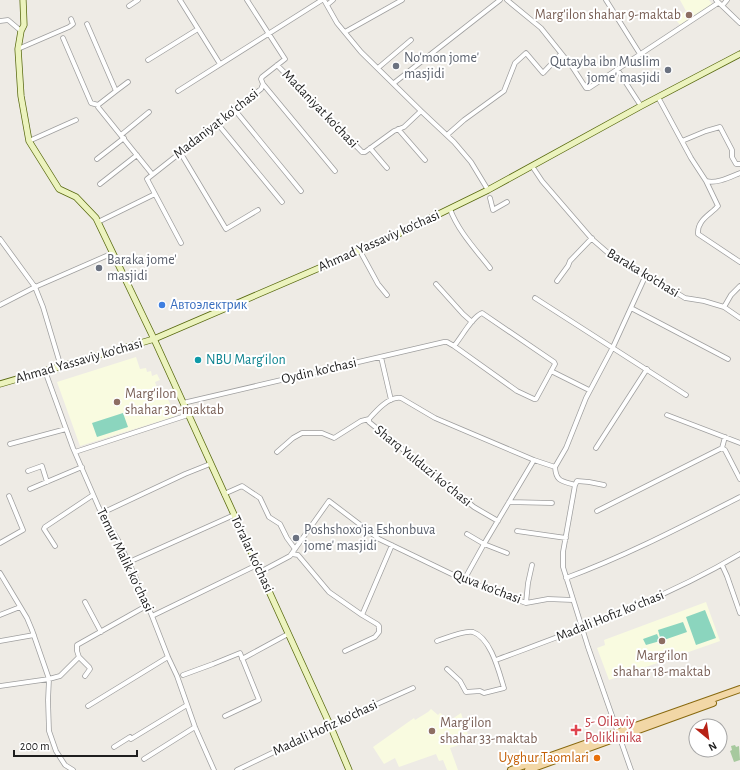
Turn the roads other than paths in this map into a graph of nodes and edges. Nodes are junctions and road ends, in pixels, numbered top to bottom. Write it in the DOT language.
graph roads {
  1 [pos="23,0"];
  2 [pos="138,0"];
  3 [pos="180,0"];
  4 [pos="247,0"];
  5 [pos="323,0"];
  6 [pos="333,0"];
  7 [pos="402,0"];
  8 [pos="500,0"];
  9 [pos="507,0"];
  10 [pos="606,0"];
  11 [pos="727,0"];
  12 [pos="719,3"];
  13 [pos="327,5"];
  14 [pos="129,6"];
  15 [pos="71,19"];
  16 [pos="0,21"];
  17 [pos="740,23"];
  18 [pos="87,24"];
  19 [pos="198,29"];
  20 [pos="21,31"];
  21 [pos="344,32"];
  22 [pos="268,34"];
  23 [pos="63,38"];
  24 [pos="411,40"];
  25 [pos="18,49"];
  26 [pos="561,54"];
  27 [pos="640,54"];
  28 [pos="740,54"];
  29 [pos="148,60"];
  30 [pos="220,64"];
  31 [pos="277,65"];
  32 [pos="378,68"];
  33 [pos="617,69"];
  34 [pos="128,82"];
  35 [pos="263,84"];
  36 [pos="394,84"];
  37 [pos="116,91"];
  38 [pos="178,91"];
  39 [pos="658,97"];
  40 [pos="98,105"];
  41 [pos="641,106"];
  42 [pos="234,109"];
  43 [pos="421,111"];
  44 [pos="150,112"];
  45 [pos="76,120"];
  46 [pos="217,123"];
  47 [pos="398,129"];
  48 [pos="447,135"];
  49 [pos="122,137"];
  50 [pos="30,141"];
  51 [pos="682,141"];
  52 [pos="370,148"];
  53 [pos="180,152"];
  54 [pos="137,155"];
  55 [pos="97,159"];
  56 [pos="424,160"];
  57 [pos="740,164"];
  58 [pos="532,166"];
  59 [pos="387,168"];
  60 [pos="335,171"];
  61 [pos="740,173"];
  62 [pos="152,174"];
  63 [pos="706,181"];
  64 [pos="100,184"];
  65 [pos="488,190"];
  66 [pos="301,191"];
  67 [pos="155,194"];
  68 [pos="490,198"];
  69 [pos="282,202"];
  70 [pos="506,202"];
  71 [pos="450,209"];
  72 [pos="258,210"];
  73 [pos="98,222"];
  74 [pos="592,238"];
  75 [pos="0,239"];
  76 [pos="181,243"];
  77 [pos="2,246"];
  78 [pos="360,251"];
  79 [pos="113,253"];
  80 [pos="740,262"];
  81 [pos="490,268"];
  82 [pos="645,277"];
  83 [pos="557,281"];
  84 [pos="436,284"];
  85 [pos="740,286"];
  86 [pos="34,287"];
  87 [pos="387,295"];
  88 [pos="535,298"];
  89 [pos="0,305"];
  90 [pos="724,307"];
  91 [pos="631,308"];
  92 [pos="740,318"];
  93 [pos="472,322"];
  94 [pos="154,339"];
  95 [pos="454,346"];
  96 [pos="613,347"];
  97 [pos="381,358"];
  98 [pos="728,359"];
  99 [pos="61,366"];
  100 [pos="647,370"];
  101 [pos="45,371"];
  102 [pos="552,371"];
  103 [pos="0,384"];
  104 [pos="589,390"];
  105 [pos="686,395"];
  106 [pos="391,400"];
  107 [pos="183,403"];
  108 [pos="188,415"];
  109 [pos="667,416"];
  110 [pos="369,419"];
  111 [pos="66,429"];
  112 [pos="725,437"];
  113 [pos="740,443"];
  114 [pos="10,444"];
  115 [pos="596,448"];
  116 [pos="722,448"];
  117 [pos="75,452"];
  118 [pos="276,452"];
  119 [pos="534,460"];
  120 [pos="210,464"];
  121 [pos="82,467"];
  122 [pos="555,467"];
  123 [pos="28,471"];
  124 [pos="740,479"];
  125 [pos="47,482"];
  126 [pos="575,485"];
  127 [pos="604,485"];
  128 [pos="30,489"];
  129 [pos="224,494"];
  130 [pos="93,495"];
  131 [pos="10,496"];
  132 [pos="740,497"];
  133 [pos="509,502"];
  134 [pos="552,503"];
  135 [pos="597,511"];
  136 [pos="102,513"];
  137 [pos="234,515"];
  138 [pos="498,521"];
  139 [pos="517,531"];
  140 [pos="467,534"];
  141 [pos="566,538"];
  142 [pos="0,544"];
  143 [pos="484,544"];
  144 [pos="392,545"];
  145 [pos="55,546"];
  146 [pos="294,549"];
  147 [pos="507,553"];
  148 [pos="292,554"];
  149 [pos="740,554"];
  150 [pos="129,562"];
  151 [pos="257,565"];
  152 [pos="532,565"];
  153 [pos="722,565"];
  154 [pos="260,572"];
  155 [pos="0,573"];
  156 [pos="566,578"];
  157 [pos="464,580"];
  158 [pos="573,600"];
  159 [pos="85,602"];
  160 [pos="526,603"];
  161 [pos="148,606"];
  162 [pos="20,607"];
  163 [pos="740,613"];
  164 [pos="362,614"];
  165 [pos="0,615"];
  166 [pos="152,616"];
  167 [pos="583,629"];
  168 [pos="101,632"];
  169 [pos="288,634"];
  170 [pos="34,635"];
  171 [pos="0,641"];
  172 [pos="437,641"];
  173 [pos="345,651"];
  174 [pos="79,657"];
  175 [pos="168,657"];
  176 [pos="242,659"];
  177 [pos="496,660"];
  178 [pos="447,669"];
  179 [pos="183,675"];
  180 [pos="85,676"];
  181 [pos="49,679"];
  182 [pos="0,686"];
  183 [pos="413,688"];
  184 [pos="740,690"];
  185 [pos="740,693"];
  186 [pos="88,706"];
  187 [pos="187,706"];
  188 [pos="225,716"];
  189 [pos="330,725"];
  190 [pos="194,727"];
  191 [pos="619,735"];
  192 [pos="114,747"];
  193 [pos="144,759"];
  194 [pos="73,770"];
  195 [pos="214,770"];
  196 [pos="237,770"];
  197 [pos="348,770"];
  198 [pos="511,770"];
  199 [pos="528,770"];
  200 [pos="631,770"];
  1 -- 20 [label="street, To'ralar ko'chasi"];
  2 -- 14 [label="street"];
  3 -- 19 [label="street"];
  4 -- 22 [label="street"];
  5 -- 13 [label="street"];
  5 -- 22 [label="street"];
  6 -- 13 [label="street"];
  7 -- 21 [label="street"];
  8 -- 36 [label="street"];
  9 -- 26 [label="street"];
  10 -- 27 [label="street"];
  11 -- 12 [label="street"];
  12 -- 17 [label="street"];
  12 -- 27 [label="street"];
  13 -- 21 [label="street"];
  15 -- 25 [label="street"];
  16 -- 20 [label="street"];
  18 -- 37 [label="street"];
  19 -- 29 [label="street"];
  19 -- 30 [label="street"];
  20 -- 25 [label="street, To'ralar ko'chasi"];
  21 -- 32 [label="street"];
  22 -- 30 [label="street"];
  22 -- 31 [label="street"];
  23 -- 40 [label="street"];
  24 -- 32 [label="street"];
  25 -- 50 [label="street, To'ralar ko'chasi"];
  26 -- 33 [label="street"];
  26 -- 48 [label="street"];
  27 -- 33 [label="street"];
  28 -- 39 [label="street, Ahmad Yassaviy ko'chasi"];
  30 -- 38 [label="street"];
  31 -- 35 [label="street, Madaniyat koʻchasi"];
  31 -- 52 [label="street, Madaniyat ko'chasi"];
  32 -- 36 [label="street"];
  33 -- 41 [label="street"];
  34 -- 37 [label="street"];
  35 -- 42 [label="street, Madaniyat koʻchasi"];
  35 -- 60 [label="street"];
  36 -- 43 [label="street"];
  37 -- 40 [label="street"];
  39 -- 41 [label="street, Ahmad Yassaviy ko'chasi"];
  39 -- 51 [label="street"];
  40 -- 49 [label="street"];
  41 -- 58 [label="street, Ahmad Yassaviy ko'chasi"];
  42 -- 46 [label="street, Madaniyat koʻchasi"];
  42 -- 66 [label="street"];
  43 -- 47 [label="street, Madaniyat ko'chasi"];
  43 -- 48 [label="street"];
  44 -- 49 [label="street"];
  45 -- 50 [label="street"];
  46 -- 53 [label="street, Madaniyat koʻchasi"];
  46 -- 69 [label="street"];
  47 -- 52 [label="street, Madaniyat ko'chasi"];
  47 -- 56 [label="street"];
  48 -- 65 [label="street"];
  49 -- 54 [label="street"];
  49 -- 55 [label="street"];
  50 -- 73 [label="street, To'ralar ko'chasi"];
  51 -- 57 [label="street"];
  51 -- 63 [label="street"];
  52 -- 59 [label="street"];
  53 -- 62 [label="street, Madaniyat koʻchasi"];
  53 -- 72 [label="street"];
  54 -- 62 [label="street"];
  54 -- 64 [label="street"];
  58 -- 65 [label="street, Ahmad Yassaviy ko'chasi"];
  58 -- 74 [label="street, Baraka ko'chasi"];
  61 -- 63 [label="street"];
  62 -- 67 [label="street"];
  63 -- 80 [label="street"];
  65 -- 71 [label="street, Ahmad Yassaviy ko'chasi"];
  67 -- 73 [label="street"];
  67 -- 76 [label="street"];
  68 -- 70 [label="street"];
  71 -- 78 [label="street, Ahmad Yassaviy ko'chasi"];
  71 -- 81 [label="street"];
  73 -- 79 [label="street, To'ralar ko'chasi"];
  74 -- 82 [label="street, Baraka ko'chasi"];
  74 -- 83 [label="street"];
  75 -- 77 [label="street"];
  77 -- 86 [label="street"];
  78 -- 87 [label="street"];
  78 -- 94 [label="street, Ahmad Yassaviy ko'chasi"];
  79 -- 86 [label="street"];
  79 -- 94 [label="street, To'ralar ko'chasi"];
  82 -- 90 [label="street, Baraka ko'chasi"];
  82 -- 91 [label="street"];
  84 -- 93 [label="street"];
  85 -- 90 [label="street"];
  86 -- 89 [label="street"];
  86 -- 99 [label="street"];
  88 -- 96 [label="street"];
  90 -- 92 [label="street, Baraka ko'chasi"];
  91 -- 96 [label="street"];
  91 -- 98 [label="street"];
  93 -- 95 [label="street"];
  93 -- 102 [label="street"];
  94 -- 99 [label="street, Ahmad Yassaviy ko'chasi"];
  94 -- 107 [label="street, To'ralar ko'chasi"];
  95 -- 97 [label="street, Oydin ko'chasi"];
  95 -- 102 [label="street"];
  96 -- 100 [label="street"];
  96 -- 104 [label="street"];
  97 -- 106 [label="street"];
  97 -- 107 [label="street, Oydin ko'chasi"];
  99 -- 101 [label="street, Ahmad Yassaviy ko'chasi"];
  100 -- 105 [label="street"];
  100 -- 115 [label="street"];
  101 -- 103 [label="street, Ahmad Yassaviy ko'chasi"];
  101 -- 111 [label="street, Temur Malik koʻchasi"];
  102 -- 104 [label="street"];
  104 -- 122 [label="street"];
  106 -- 110 [label="street, Sharq Yulduzi koʻchasi"];
  106 -- 119 [label="street"];
  107 -- 108 [label="street, To'ralar ko'chasi"];
  108 -- 117 [label="street"];
  108 -- 120 [label="street, To'ralar ko'chasi"];
  109 -- 112 [label="street"];
  110 -- 118 [label="street"];
  110 -- 138 [label="street, Sharq Yulduzi koʻchasi"];
  111 -- 114 [label="street"];
  111 -- 117 [label="street, Temur Malik koʻchasi"];
  112 -- 113 [label="street"];
  112 -- 116 [label="street"];
  116 -- 124 [label="street"];
  116 -- 135 [label="street"];
  117 -- 121 [label="street, Temur Malik koʻchasi"];
  119 -- 122 [label="street"];
  119 -- 133 [label="street"];
  120 -- 129 [label="street, To'ralar ko'chasi"];
  120 -- 136 [label="street"];
  121 -- 125 [label="street"];
  121 -- 130 [label="street, Temur Malik koʻchasi"];
  122 -- 126 [label="street"];
  123 -- 125 [label="street"];
  125 -- 128 [label="street"];
  126 -- 127 [label="street"];
  126 -- 141 [label="street"];
  129 -- 137 [label="street, To'ralar ko'chasi"];
  129 -- 146 [label="street"];
  130 -- 136 [label="street, Temur Malik koʻchasi"];
  130 -- 145 [label="street"];
  131 -- 142 [label="street"];
  132 -- 156 [label="street"];
  133 -- 134 [label="street"];
  133 -- 138 [label="street"];
  136 -- 150 [label="street, Temur Malik koʻchasi"];
  137 -- 150 [label="street"];
  137 -- 151 [label="street, To'ralar ko'chasi"];
  138 -- 143 [label="street"];
  139 -- 141 [label="street"];
  140 -- 143 [label="street"];
  141 -- 156 [label="street"];
  143 -- 147 [label="street"];
  143 -- 157 [label="street"];
  144 -- 146 [label="street, Quva ko'chasi"];
  144 -- 157 [label="street, Quva ko'chasi"];
  144 -- 164 [label="street"];
  146 -- 148 [label="street"];
  148 -- 154 [label="street"];
  148 -- 164 [label="street"];
  149 -- 153 [label="street, Madali Hofiz koʻchasi"];
  150 -- 161 [label="street, Temur Malik koʻchasi"];
  151 -- 154 [label="street, To'ralar ko'chasi"];
  151 -- 166 [label="street"];
  152 -- 160 [label="street"];
  153 -- 163 [label="street"];
  153 -- 167 [label="street, Madali Hofiz koʻchasi"];
  154 -- 169 [label="street, To'ralar ko'chasi"];
  155 -- 162 [label="street"];
  156 -- 158 [label="street"];
  157 -- 160 [label="street, Quva ko'chasi"];
  158 -- 160 [label="street, Quva ko'chasi"];
  158 -- 167 [label="street"];
  159 -- 168 [label="street"];
  161 -- 166 [label="street, Temur Malik koʻchasi"];
  161 -- 168 [label="street"];
  162 -- 165 [label="street"];
  162 -- 170 [label="street"];
  164 -- 173 [label="street"];
  166 -- 175 [label="street, Temur Malik koʻchasi"];
  167 -- 177 [label="street, Madali Hofiz koʻchasi"];
  167 -- 191 [label="street"];
  168 -- 174 [label="street"];
  169 -- 176 [label="street"];
  169 -- 189 [label="street, To'ralar ko'chasi"];
  170 -- 171 [label="street"];
  170 -- 181 [label="street"];
  172 -- 177 [label="street"];
  174 -- 180 [label="street"];
  174 -- 181 [label="street"];
  175 -- 186 [label="street"];
  175 -- 187 [label="street, Temur Malik koʻchasi"];
  176 -- 179 [label="street"];
  176 -- 188 [label="street"];
  177 -- 178 [label="street"];
  181 -- 182 [label="street"];
  181 -- 194 [label="street"];
  183 -- 189 [label="street, Madali Hofiz ko'chasi"];
  184 -- 191 [label="main road"];
  185 -- 191 [label="main road"];
  187 -- 190 [label="street, Temur Malik koʻchasi"];
  187 -- 192 [label="street"];
  189 -- 196 [label="street, Madali Hofiz ko'chasi"];
  189 -- 197 [label="street, To'ralar ko'chasi"];
  190 -- 193 [label="street"];
  190 -- 195 [label="street, Temur Malik koʻchasi"];
  191 -- 198 [label="main road"];
  191 -- 199 [label="main road"];
  191 -- 200 [label="street"];
}
